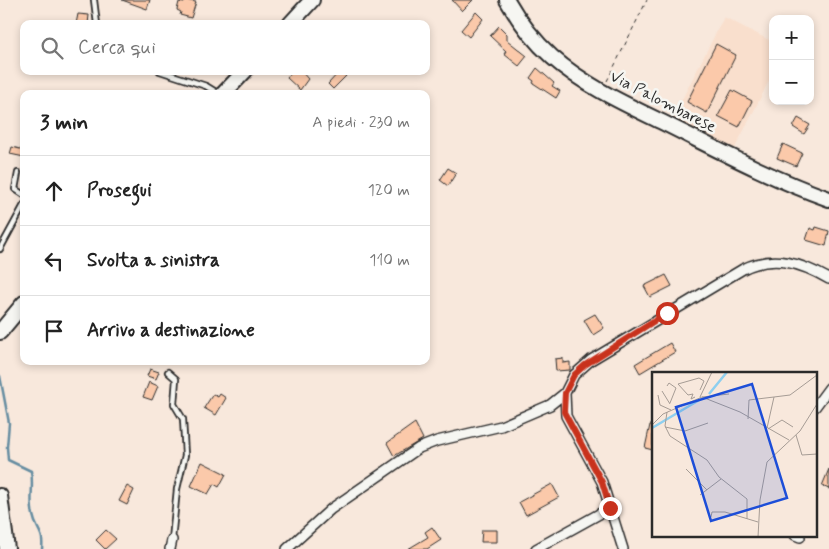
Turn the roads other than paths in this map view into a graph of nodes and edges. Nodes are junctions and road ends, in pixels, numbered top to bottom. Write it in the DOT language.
graph roads {
  1 [pos="94,0"];
  2 [pos="312,0"];
  3 [pos="508,0"];
  4 [pos="96,20"];
  5 [pos="294,20"];
  6 [pos="172,75"];
  7 [pos="241,75"];
  8 [pos="213,90"];
  9 [pos="227,90"];
  10 [pos="18,173"];
  11 [pos="20,192"];
  12 [pos="829,199"];
  13 [pos="20,212"];
  14 [pos="0,248"];
  15 [pos="829,279"];
  16 [pos="20,308"];
  17 [pos="0,332"];
  18 [pos="168,372"];
  19 [pos="829,388"];
  20 [pos="565,393"];
  21 [pos="816,406"];
  22 [pos="0,496"];
  23 [pos="610,508"];
  24 [pos="171,545"];
  25 [pos="7,549"];
  26 [pos="287,549"];
  27 [pos="536,549"];
  28 [pos="623,549"];
  1 -- 4 [label="lane"];
  2 -- 5 [label="main road"];
  3 -- 12 [label="main road, Via Palombarese"];
  6 -- 8 [label="lane"];
  7 -- 9 [label="main road"];
  10 -- 11 [label="lane"];
  13 -- 14 [label="lane"];
  15 -- 20 [label="street"];
  16 -- 17 [label="main road"];
  18 -- 24 [label="lane"];
  19 -- 21 [label="street"];
  20 -- 23 [label="street"];
  20 -- 26 [label="street"];
  22 -- 25 [label="main road"];
  23 -- 27 [label="street"];
  23 -- 28 [label="street"];
}
